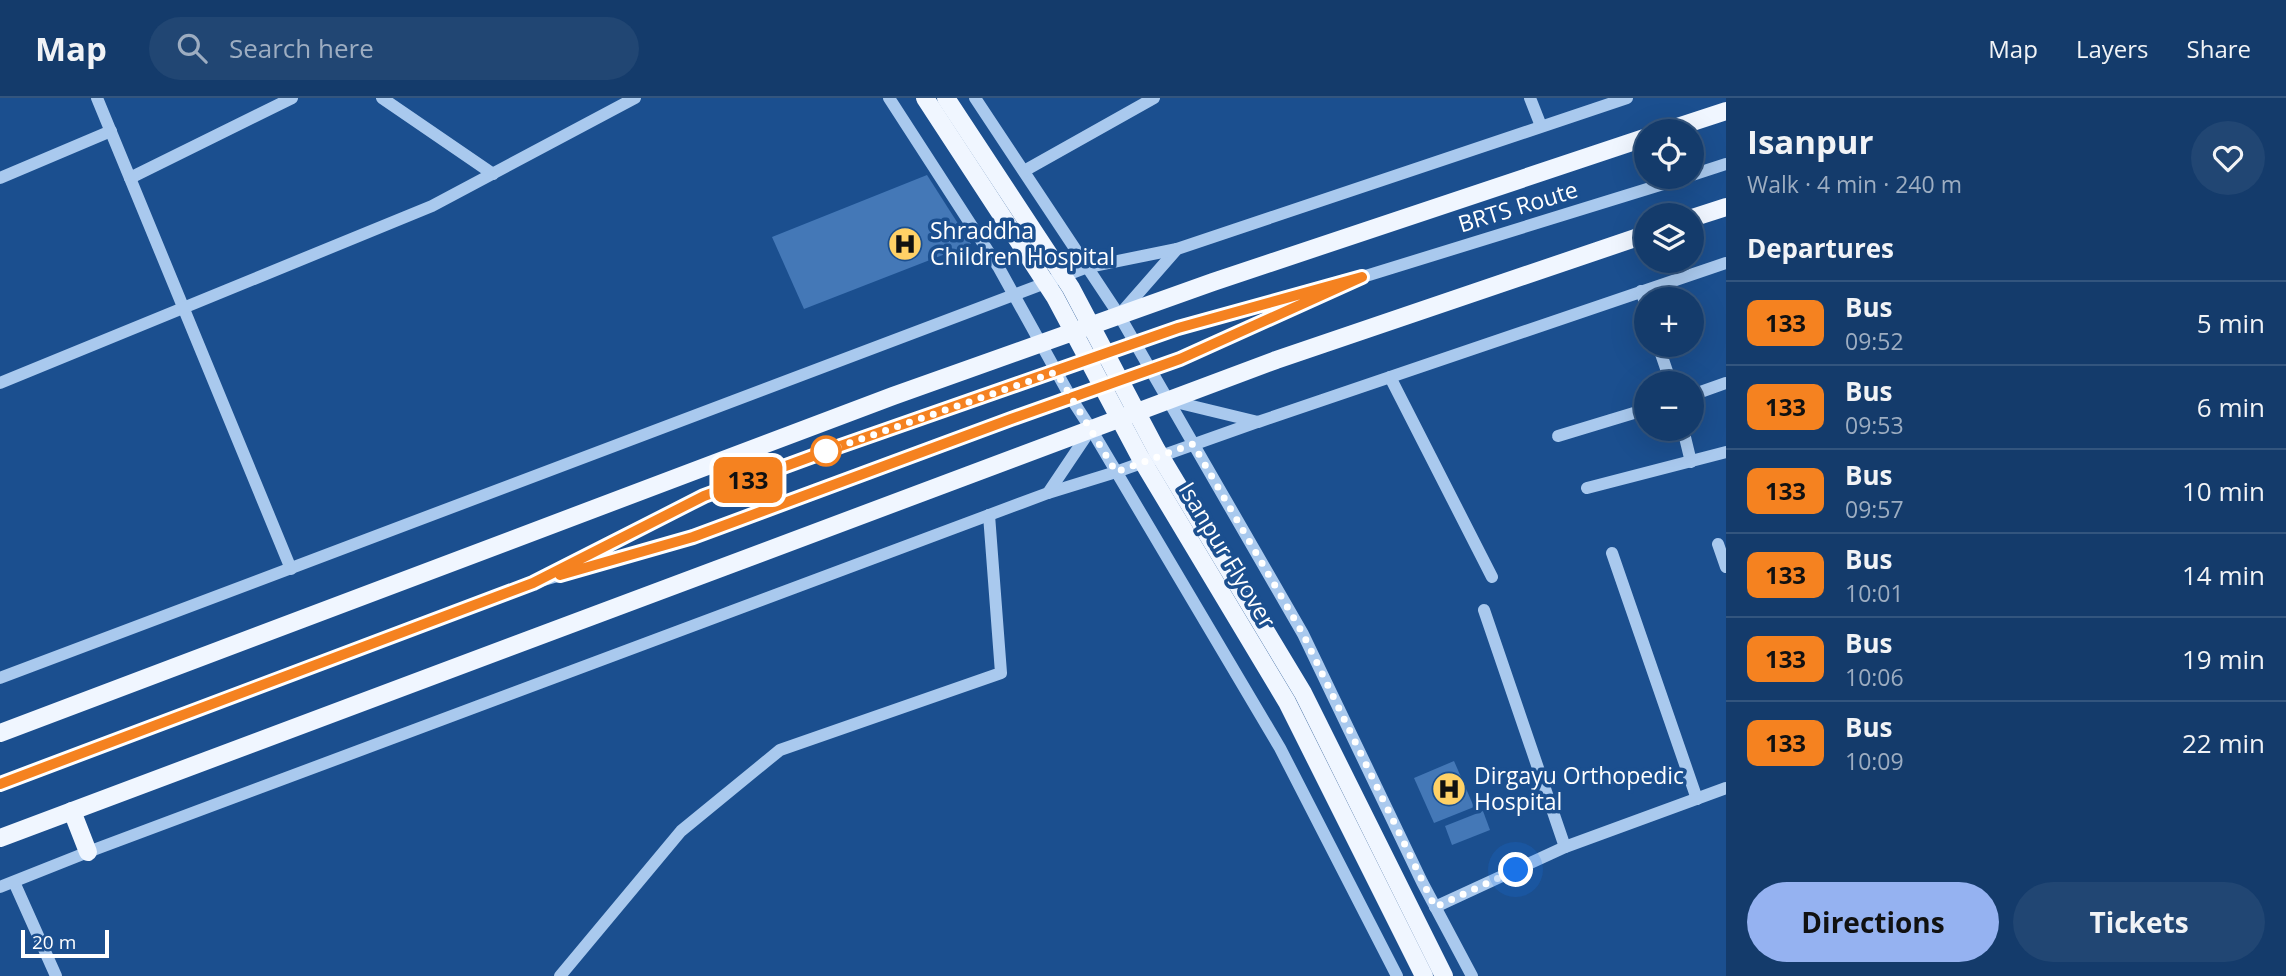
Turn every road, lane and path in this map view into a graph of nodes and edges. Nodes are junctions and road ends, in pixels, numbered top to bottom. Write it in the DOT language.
graph roads {
  1 [pos="97,98"];
  2 [pos="292,98"];
  3 [pos="382,98"];
  4 [pos="635,98"];
  5 [pos="889,98"];
  6 [pos="926,98"];
  7 [pos="946,98"];
  8 [pos="975,98"];
  9 [pos="1154,98"];
  10 [pos="1530,98"];
  11 [pos="1627,98"];
  12 [pos="1726,111"];
  13 [pos="1702,119"];
  14 [pos="1541,126"];
  15 [pos="111,131"];
  16 [pos="1634,141"];
  17 [pos="1726,164"];
  18 [pos="1024,171"];
  19 [pos="1704,171"];
  20 [pos="493,174"];
  21 [pos="0,178"];
  22 [pos="130,178"];
  23 [pos="1647,189"];
  24 [pos="1726,206"];
  25 [pos="1704,214"];
  26 [pos="1634,237"];
  27 [pos="1177,249"];
  28 [pos="1726,263"];
  29 [pos="1088,267"];
  30 [pos="1362,277"];
  31 [pos="1654,287"];
  32 [pos="1634,294"];
  33 [pos="1015,296"];
  34 [pos="184,308"];
  35 [pos="1119,315"];
  36 [pos="1042,343"];
  37 [pos="1136,344"];
  38 [pos="1150,370"];
  39 [pos="1056,372"];
  40 [pos="1390,377"];
  41 [pos="0,383"];
  42 [pos="1726,383"];
  43 [pos="1704,391"];
  44 [pos="1071,398"];
  45 [pos="1167,400"];
  46 [pos="1634,413"];
  47 [pos="1258,422"];
  48 [pos="1091,429"];
  49 [pos="1558,436"];
  50 [pos="1686,441"];
  51 [pos="1193,444"];
  52 [pos="1726,452"];
  53 [pos="1691,462"];
  54 [pos="1116,472"];
  55 [pos="1587,488"];
  56 [pos="1048,493"];
  57 [pos="989,515"];
  58 [pos="1718,544"];
  59 [pos="1612,553"];
  60 [pos="1726,567"];
  61 [pos="291,569"];
  62 [pos="1492,577"];
  63 [pos="533,583"];
  64 [pos="1484,610"];
  65 [pos="0,678"];
  66 [pos="0,733"];
  67 [pos="0,784"];
  68 [pos="1726,788"];
  69 [pos="1698,799"];
  70 [pos="72,811"];
  71 [pos="0,838"];
  72 [pos="1565,847"];
  73 [pos="88,852"];
  74 [pos="14,882"];
  75 [pos="0,887"];
  76 [pos="1435,907"];
  77 [pos="56,976"];
  78 [pos="560,976"];
  79 [pos="1397,976"];
  80 [pos="1424,976"];
  81 [pos="1444,976"];
  82 [pos="1472,976"];
  1 -- 15 [label="street"];
  2 -- 22 [label="street"];
  3 -- 20 [label="street"];
  4 -- 20 [label="street"];
  5 -- 33 [label="street"];
  6 -- 80 [label="main road, Isanpur Flyover, bridge"];
  7 -- 81 [label="main road, Isanpur Flyover, bridge"];
  8 -- 18 [label="street"];
  9 -- 18 [label="street"];
  10 -- 14 [label="street"];
  11 -- 14 [label="street"];
  12 -- 13 [label="main road"];
  14 -- 27 [label="street"];
  15 -- 21 [label="street"];
  15 -- 22 [label="street"];
  16 -- 35 [label="main road"];
  17 -- 19 [label="street"];
  18 -- 29 [label="street"];
  20 -- 34 [label="street"];
  22 -- 34 [label="street"];
  23 -- 30 [label="street, BRTS Route"];
  24 -- 25 [label="main road"];
  26 -- 45 [label="main road"];
  27 -- 29 [label="street"];
  27 -- 35 [label="street"];
  28 -- 31 [label="street"];
  29 -- 33 [label="street"];
  29 -- 35 [label="street"];
  30 -- 37 [label="street, BRTS Route"];
  30 -- 38 [label="street, BRTS Route"];
  32 -- 40 [label="street"];
  33 -- 36 [label="street"];
  33 -- 61 [label="street"];
  34 -- 41 [label="street"];
  34 -- 61 [label="street"];
  35 -- 36 [label="main road"];
  35 -- 37 [label="street"];
  36 -- 39 [label="street"];
  36 -- 66 [label="main road"];
  37 -- 38 [label="street"];
  37 -- 39 [label="street, BRTS Route"];
  38 -- 44 [label="street, BRTS Route"];
  38 -- 45 [label="street"];
  39 -- 44 [label="street"];
  39 -- 63 [label="street, BRTS Route"];
  40 -- 47 [label="street"];
  40 -- 62 [label="street"];
  42 -- 43 [label="street"];
  44 -- 48 [label="street"];
  44 -- 63 [label="street, BRTS Route"];
  45 -- 47 [label="street"];
  45 -- 48 [label="main road"];
  45 -- 51 [label="street"];
  46 -- 49 [label="street"];
  47 -- 51 [label="street"];
  48 -- 54 [label="street"];
  48 -- 56 [label="street"];
  48 -- 70 [label="main road"];
  50 -- 53 [label="street"];
  51 -- 54 [label="street"];
  51 -- 76 [label="street"];
  52 -- 53 [label="street"];
  53 -- 55 [label="street"];
  54 -- 56 [label="street"];
  54 -- 79 [label="street"];
  56 -- 57 [label="street"];
  57 -- 73 [label="street"];
  57 -- 78 [label="street"];
  58 -- 60 [label="street"];
  59 -- 69 [label="street"];
  61 -- 65 [label="street"];
  63 -- 67 [label="street, BRTS Route"];
  64 -- 72 [label="street"];
  68 -- 69 [label="street"];
  69 -- 72 [label="street"];
  70 -- 71 [label="main road"];
  70 -- 73 [label="main road"];
  72 -- 76 [label="street"];
  73 -- 74 [label="street"];
  74 -- 75 [label="street"];
  74 -- 77 [label="street"];
  76 -- 82 [label="street"];
}
